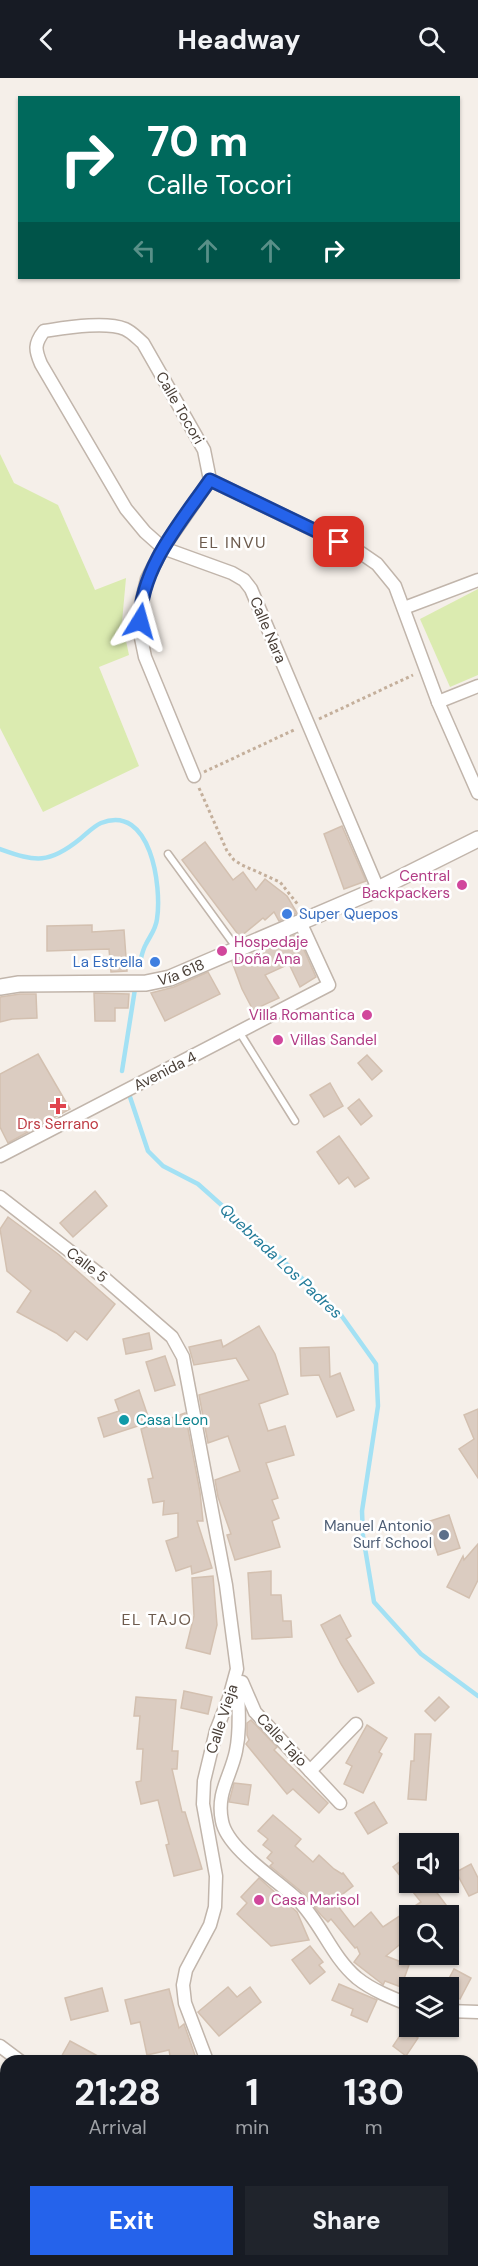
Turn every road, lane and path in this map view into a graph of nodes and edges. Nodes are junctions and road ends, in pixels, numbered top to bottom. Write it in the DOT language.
graph roads {
  1 [pos="36,342"];
  2 [pos="210,480"];
  3 [pos="163,548"];
  4 [pos="478,580"];
  5 [pos="404,608"];
  6 [pos="478,686"];
  7 [pos="438,702"];
  8 [pos="194,776"];
  9 [pos="478,793"];
  10 [pos="478,839"];
  11 [pos="168,854"];
  12 [pos="378,889"];
  13 [pos="305,922"];
  14 [pos="238,950"];
  15 [pos="0,987"];
  16 [pos="240,1033"];
  17 [pos="295,1121"];
  18 [pos="0,1156"];
  19 [pos="0,1197"];
  20 [pos="172,1337"];
  21 [pos="237,1669"];
  22 [pos="356,1724"];
  23 [pos="310,1771"];
  24 [pos="340,1803"];
  25 [pos="399,2001"];
  26 [pos="459,2011"];
  27 [pos="478,2012"];
  28 [pos="205,2055"];
  1 -- 2 [label="street, Calle Tocori"];
  1 -- 3 [label="street, Calle Nara"];
  2 -- 3 [label="street"];
  2 -- 5 [label="street"];
  3 -- 8 [label="street"];
  3 -- 12 [label="street, Calle Nara"];
  4 -- 5 [label="street"];
  5 -- 7 [label="street"];
  6 -- 7 [label="street"];
  7 -- 9 [label="street"];
  8 -- 13 [label="path"];
  10 -- 12 [label="street, Vía 618"];
  11 -- 14 [label="lane"];
  12 -- 13 [label="street, Vía 618"];
  13 -- 14 [label="street, Vía 618"];
  13 -- 16 [label="street, Avenida 4"];
  14 -- 15 [label="street, Vía 618"];
  16 -- 17 [label="lane"];
  16 -- 18 [label="street, Avenida 4"];
  19 -- 20 [label="street, Calle 5"];
  20 -- 21 [label="street, Calle Vieja"];
  21 -- 23 [label="street, Calle Tajo"];
  21 -- 25 [label="street"];
  21 -- 28 [label="street, Calle Vieja"];
  22 -- 23 [label="street"];
  23 -- 24 [label="street, Calle Tajo"];
  26 -- 27 [label="street"];
}
